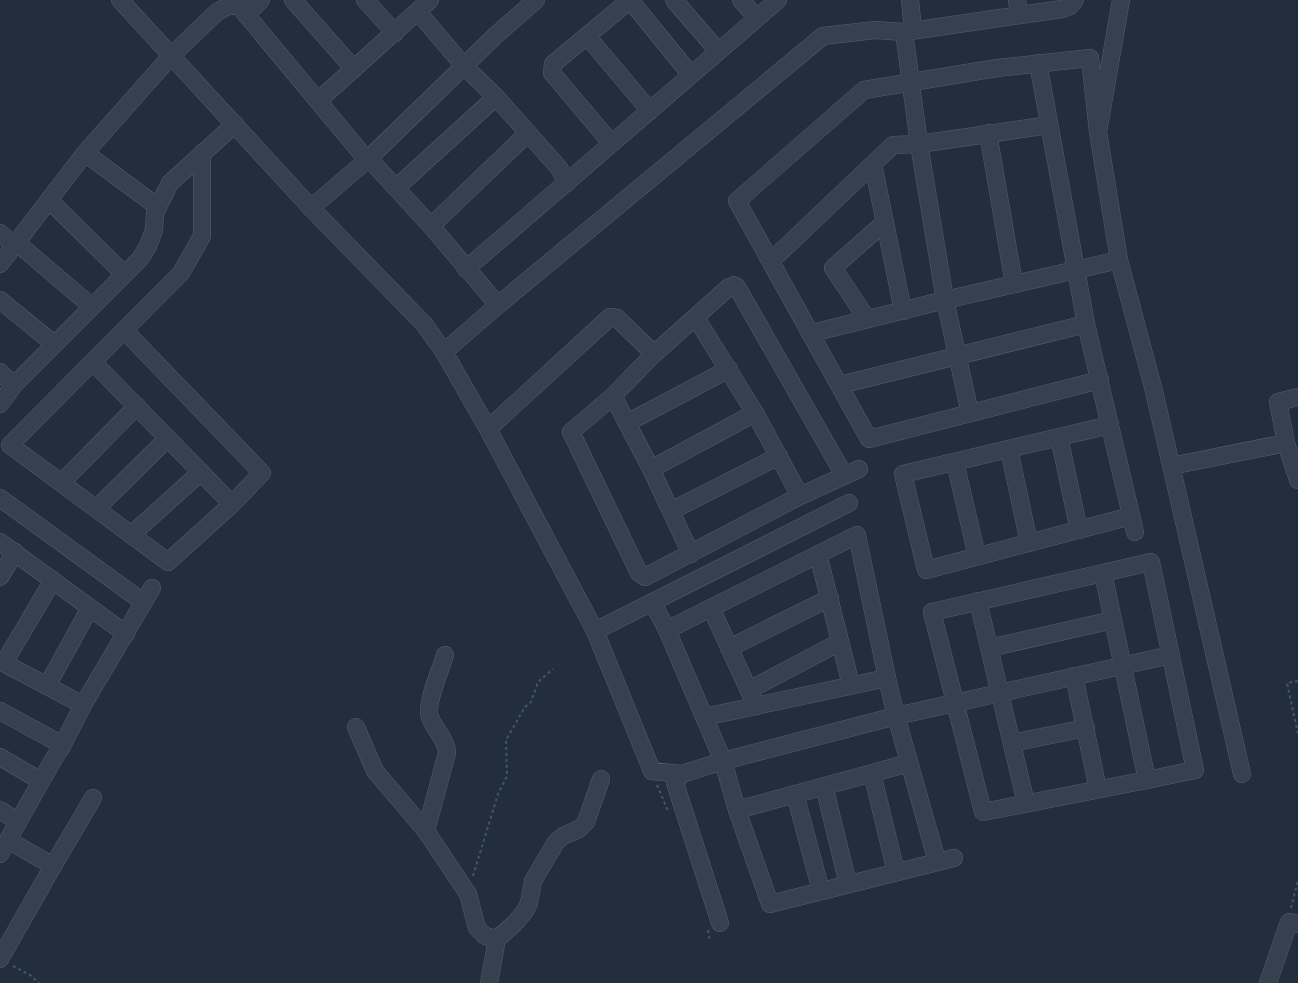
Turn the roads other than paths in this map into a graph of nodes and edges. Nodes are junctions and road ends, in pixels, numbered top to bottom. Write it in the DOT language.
graph roads {
  1 [pos="120,0"];
  2 [pos="261,0"];
  3 [pos="293,0"];
  4 [pos="365,0"];
  5 [pos="430,0"];
  6 [pos="536,0"];
  7 [pos="674,0"];
  8 [pos="741,0"];
  9 [pos="778,0"];
  10 [pos="910,0"];
  11 [pos="1075,0"];
  12 [pos="1121,0"];
  13 [pos="1018,8"];
  14 [pos="418,12"];
  15 [pos="246,15"];
  16 [pos="756,18"];
  17 [pos="909,31"];
  18 [pos="395,33"];
  19 [pos="587,36"];
  20 [pos="718,51"];
  21 [pos="171,56"];
  22 [pos="1038,63"];
  23 [pos="464,66"];
  24 [pos="354,69"];
  25 [pos="692,75"];
  26 [pos="911,81"];
  27 [pos="496,98"];
  28 [pos="318,100"];
  29 [pos="650,111"];
  30 [pos="235,124"];
  31 [pos="1049,125"];
  32 [pos="1098,132"];
  33 [pos="988,133"];
  34 [pos="528,134"];
  35 [pos="611,143"];
  36 [pos="919,144"];
  37 [pos="85,153"];
  38 [pos="202,153"];
  39 [pos="367,160"];
  40 [pos="873,164"];
  41 [pos="567,184"];
  42 [pos="396,188"];
  43 [pos="49,200"];
  44 [pos="158,207"];
  45 [pos="310,208"];
  46 [pos="885,222"];
  47 [pos="431,226"];
  48 [pos="0,233"];
  49 [pos="15,244"];
  50 [pos="1119,260"];
  51 [pos="771,261"];
  52 [pos="0,264"];
  53 [pos="466,269"];
  54 [pos="1075,270"];
  55 [pos="124,274"];
  56 [pos="1014,284"];
  57 [pos="0,300"];
  58 [pos="945,300"];
  59 [pos="498,305"];
  60 [pos="91,306"];
  61 [pos="903,310"];
  62 [pos="696,318"];
  63 [pos="867,320"];
  64 [pos="1086,324"];
  65 [pos="124,330"];
  66 [pos="812,333"];
  67 [pos="54,344"];
  68 [pos="444,352"];
  69 [pos="654,354"];
  70 [pos="957,356"];
  71 [pos="93,362"];
  72 [pos="729,369"];
  73 [pos="0,372"];
  74 [pos="1100,380"];
  75 [pos="14,384"];
  76 [pos="840,385"];
  77 [pos="613,396"];
  78 [pos="1298,397"];
  79 [pos="0,404"];
  80 [pos="137,406"];
  81 [pos="755,413"];
  82 [pos="970,413"];
  83 [pos="627,423"];
  84 [pos="1110,425"];
  85 [pos="488,429"];
  86 [pos="1059,437"];
  87 [pos="168,438"];
  88 [pos="1286,443"];
  89 [pos="1009,449"];
  90 [pos="779,456"];
  91 [pos="955,462"];
  92 [pos="1171,466"];
  93 [pos="651,469"];
  94 [pos="859,469"];
  95 [pos="201,472"];
  96 [pos="844,475"];
  97 [pos="1298,480"];
  98 [pos="61,483"];
  99 [pos="800,496"];
  100 [pos="0,498"];
  101 [pos="848,503"];
  102 [pos="232,504"];
  103 [pos="96,509"];
  104 [pos="671,511"];
  105 [pos="1079,530"];
  106 [pos="131,535"];
  107 [pos="0,542"];
  108 [pos="1029,543"];
  109 [pos="14,552"];
  110 [pos="691,554"];
  111 [pos="818,554"];
  112 [pos="977,556"];
  113 [pos="1103,573"];
  114 [pos="0,577"];
  115 [pos="53,580"];
  116 [pos="830,598"];
  117 [pos="978,602"];
  118 [pos="653,603"];
  119 [pos="90,608"];
  120 [pos="711,608"];
  121 [pos="1113,620"];
  122 [pos="667,630"];
  123 [pos="595,631"];
  124 [pos="126,634"];
  125 [pos="840,642"];
  126 [pos="729,648"];
  127 [pos="989,648"];
  128 [pos="445,655"];
  129 [pos="1170,655"];
  130 [pos="2,662"];
  131 [pos="1122,666"];
  132 [pos="1074,676"];
  133 [pos="887,678"];
  134 [pos="851,685"];
  135 [pos="47,686"];
  136 [pos="748,690"];
  137 [pos="1000,693"];
  138 [pos="955,703"];
  139 [pos="83,705"];
  140 [pos="756,706"];
  141 [pos="0,711"];
  142 [pos="896,716"];
  143 [pos="704,717"];
  144 [pos="356,728"];
  145 [pos="1086,728"];
  146 [pos="1012,743"];
  147 [pos="61,748"];
  148 [pos="0,757"];
  149 [pos="723,761"];
  150 [pos="909,763"];
  151 [pos="872,773"];
  152 [pos="682,774"];
  153 [pos="1242,774"];
  154 [pos="601,779"];
  155 [pos="1147,780"];
  156 [pos="41,781"];
  157 [pos="824,786"];
  158 [pos="1098,789"];
  159 [pos="795,794"];
  160 [pos="93,798"];
  161 [pos="1026,803"];
  162 [pos="0,810"];
  163 [pos="737,810"];
  164 [pos="18,822"];
  165 [pos="426,830"];
  166 [pos="2,850"];
  167 [pos="954,858"];
  168 [pos="937,861"];
  169 [pos="53,866"];
  170 [pos="896,872"];
  171 [pos="848,884"];
  172 [pos="821,891"];
  173 [pos="720,923"];
  174 [pos="1293,923"];
  175 [pos="497,939"];
  176 [pos="5,961"];
  177 [pos="489,983"];
  178 [pos="1268,983"];
  1 -- 21 [label="street"];
  2 -- 15 [label="street"];
  3 -- 24 [label="street"];
  4 -- 18 [label="street"];
  5 -- 14 [label="street"];
  6 -- 23 [label="street"];
  7 -- 20 [label="street"];
  8 -- 16 [label="street"];
  9 -- 16 [label="street"];
  10 -- 17 [label="street"];
  11 -- 13 [label="street"];
  12 -- 32 [label="street"];
  13 -- 17 [label="street"];
  14 -- 18 [label="street"];
  14 -- 23 [label="street"];
  15 -- 21 [label="street"];
  15 -- 28 [label="street"];
  16 -- 20 [label="street"];
  17 -- 26 [label="street"];
  17 -- 59 [label="street"];
  18 -- 24 [label="street"];
  19 -- 25 [label="street"];
  19 -- 29 [label="street"];
  19 -- 35 [label="street"];
  20 -- 25 [label="street"];
  21 -- 30 [label="street"];
  21 -- 37 [label="street"];
  22 -- 26 [label="street"];
  22 -- 31 [label="street"];
  22 -- 32 [label="street"];
  23 -- 27 [label="street"];
  23 -- 39 [label="street"];
  24 -- 28 [label="street"];
  25 -- 29 [label="street"];
  26 -- 36 [label="street"];
  26 -- 51 [label="street"];
  27 -- 34 [label="street"];
  27 -- 42 [label="street"];
  28 -- 39 [label="street"];
  29 -- 35 [label="street"];
  30 -- 38 [label="street"];
  30 -- 45 [label="street"];
  31 -- 33 [label="street"];
  31 -- 54 [label="street"];
  32 -- 50 [label="street"];
  33 -- 36 [label="street"];
  33 -- 56 [label="street"];
  34 -- 41 [label="street"];
  34 -- 47 [label="street"];
  35 -- 41 [label="street"];
  36 -- 40 [label="street"];
  36 -- 58 [label="street"];
  37 -- 43 [label="street"];
  37 -- 44 [label="street"];
  38 -- 44 [label="street"];
  38 -- 65 [label="street"];
  39 -- 42 [label="street"];
  39 -- 45 [label="street"];
  40 -- 46 [label="street"];
  40 -- 51 [label="street"];
  41 -- 53 [label="street"];
  42 -- 47 [label="street"];
  43 -- 49 [label="street"];
  43 -- 55 [label="street"];
  44 -- 55 [label="street"];
  45 -- 68 [label="street"];
  46 -- 61 [label="street"];
  46 -- 63 [label="street"];
  47 -- 53 [label="street"];
  48 -- 49 [label="street"];
  49 -- 52 [label="street"];
  49 -- 60 [label="street"];
  50 -- 54 [label="street"];
  50 -- 92 [label="street"];
  51 -- 66 [label="street"];
  53 -- 59 [label="street"];
  54 -- 56 [label="street"];
  54 -- 64 [label="street"];
  55 -- 60 [label="street"];
  56 -- 58 [label="street"];
  57 -- 67 [label="street"];
  58 -- 61 [label="street"];
  58 -- 70 [label="street"];
  59 -- 68 [label="street"];
  60 -- 67 [label="street"];
  61 -- 63 [label="street"];
  62 -- 69 [label="street"];
  62 -- 72 [label="street"];
  62 -- 96 [label="street"];
  63 -- 66 [label="street"];
  64 -- 70 [label="street"];
  64 -- 74 [label="street"];
  65 -- 71 [label="street"];
  65 -- 102 [label="street"];
  66 -- 76 [label="street"];
  67 -- 75 [label="street"];
  68 -- 85 [label="street"];
  69 -- 77 [label="street"];
  69 -- 85 [label="street"];
  70 -- 76 [label="street"];
  70 -- 82 [label="street"];
  71 -- 80 [label="street"];
  71 -- 98 [label="street"];
  72 -- 81 [label="street"];
  72 -- 83 [label="street"];
  73 -- 75 [label="street"];
  74 -- 82 [label="street"];
  74 -- 84 [label="street"];
  75 -- 79 [label="street"];
  76 -- 82 [label="street"];
  77 -- 83 [label="street"];
  77 -- 110 [label="street"];
  78 -- 88 [label="street"];
  80 -- 87 [label="street"];
  80 -- 98 [label="street"];
  81 -- 90 [label="street"];
  81 -- 93 [label="street"];
  83 -- 93 [label="street"];
  84 -- 86 [label="street"];
  84 -- 105 [label="street"];
  85 -- 123 [label="street"];
  86 -- 89 [label="street"];
  86 -- 105 [label="street"];
  87 -- 95 [label="street"];
  87 -- 103 [label="street"];
  88 -- 92 [label="street"];
  88 -- 97 [label="street"];
  89 -- 91 [label="street"];
  89 -- 108 [label="street"];
  90 -- 99 [label="street"];
  90 -- 104 [label="street"];
  91 -- 112 [label="street"];
  91 -- 112 [label="street"];
  92 -- 153 [label="street"];
  93 -- 104 [label="street"];
  94 -- 96 [label="street"];
  95 -- 102 [label="street"];
  95 -- 106 [label="street"];
  96 -- 99 [label="street"];
  98 -- 103 [label="street"];
  99 -- 110 [label="street"];
  100 -- 124 [label="street"];
  101 -- 118 [label="street"];
  102 -- 106 [label="street"];
  103 -- 106 [label="street"];
  104 -- 110 [label="street"];
  105 -- 108 [label="street"];
  107 -- 109 [label="street"];
  108 -- 112 [label="street"];
  109 -- 114 [label="street"];
  109 -- 115 [label="street"];
  111 -- 116 [label="street"];
  111 -- 120 [label="street"];
  111 -- 133 [label="street"];
  113 -- 117 [label="street"];
  113 -- 121 [label="street"];
  113 -- 129 [label="street"];
  115 -- 119 [label="street"];
  115 -- 130 [label="street"];
  116 -- 125 [label="street"];
  116 -- 126 [label="street"];
  117 -- 127 [label="street"];
  117 -- 138 [label="street"];
  118 -- 122 [label="street"];
  118 -- 123 [label="street"];
  119 -- 124 [label="street"];
  119 -- 135 [label="street"];
  120 -- 122 [label="street"];
  120 -- 126 [label="street"];
  121 -- 127 [label="street"];
  121 -- 131 [label="street"];
  122 -- 143 [label="street"];
  123 -- 152 [label="street"];
  124 -- 139 [label="street"];
  125 -- 134 [label="street"];
  125 -- 136 [label="street"];
  126 -- 136 [label="street"];
  127 -- 137 [label="street"];
  128 -- 165 [label="street"];
  129 -- 131 [label="street"];
  129 -- 155 [label="street"];
  130 -- 135 [label="street"];
  131 -- 132 [label="street"];
  131 -- 155 [label="street"];
  132 -- 137 [label="street"];
  132 -- 145 [label="street"];
  133 -- 134 [label="street"];
  133 -- 142 [label="street"];
  134 -- 140 [label="street"];
  135 -- 139 [label="street"];
  136 -- 140 [label="street"];
  137 -- 138 [label="street"];
  137 -- 146 [label="street"];
  138 -- 142 [label="street"];
  138 -- 161 [label="street"];
  139 -- 147 [label="street"];
  140 -- 143 [label="street"];
  141 -- 147 [label="street"];
  142 -- 149 [label="street"];
  142 -- 150 [label="street"];
  143 -- 149 [label="street"];
  144 -- 165 [label="street"];
  145 -- 146 [label="street"];
  145 -- 158 [label="street"];
  146 -- 161 [label="street"];
  147 -- 156 [label="street"];
  148 -- 156 [label="street"];
  149 -- 152 [label="street"];
  149 -- 163 [label="street"];
  150 -- 151 [label="street"];
  150 -- 168 [label="street"];
  151 -- 157 [label="street"];
  151 -- 170 [label="street"];
  152 -- 173 [label="street"];
  154 -- 175 [label="street"];
  155 -- 158 [label="street"];
  156 -- 164 [label="street"];
  157 -- 159 [label="street"];
  157 -- 171 [label="street"];
  158 -- 161 [label="street"];
  159 -- 163 [label="street"];
  159 -- 172 [label="street"];
  160 -- 169 [label="street"];
  162 -- 164 [label="street"];
  163 -- 172 [label="street"];
  164 -- 166 [label="street"];
  165 -- 175 [label="street"];
  166 -- 169 [label="street"];
  167 -- 168 [label="street"];
  168 -- 170 [label="street"];
  169 -- 176 [label="street"];
  170 -- 171 [label="street"];
  171 -- 172 [label="street"];
  174 -- 178 [label="street"];
  175 -- 177 [label="street"];
}
